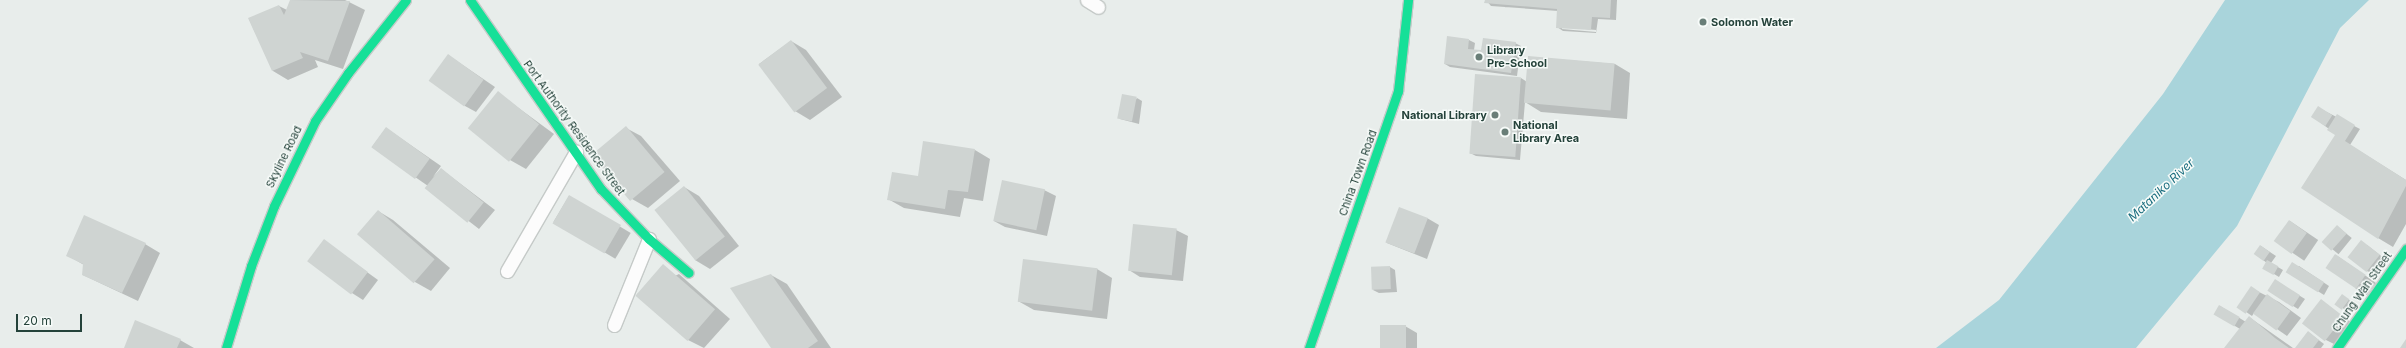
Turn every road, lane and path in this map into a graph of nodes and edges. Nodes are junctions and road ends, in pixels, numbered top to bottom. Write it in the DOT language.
graph roads {
  1 [pos="406,0"];
  2 [pos="470,0"];
  3 [pos="1408,0"];
  4 [pos="576,152"];
  5 [pos="649,239"];
  6 [pos="2406,249"];
  7 [pos="507,271"];
  8 [pos="689,274"];
  9 [pos="614,325"];
  10 [pos="226,348"];
  11 [pos="1309,348"];
  12 [pos="2337,348"];
  1 -- 10 [label="street, Skyline Road"];
  2 -- 4 [label="street, Port Authority Residence Street"];
  3 -- 11 [label="street, China Town Road"];
  4 -- 5 [label="street, Port Authority Residence Street"];
  4 -- 7 [label="lane"];
  5 -- 8 [label="street, Port Authority Residence Street"];
  5 -- 9 [label="lane"];
  6 -- 12 [label="street, Chung Wah Street"];
}
